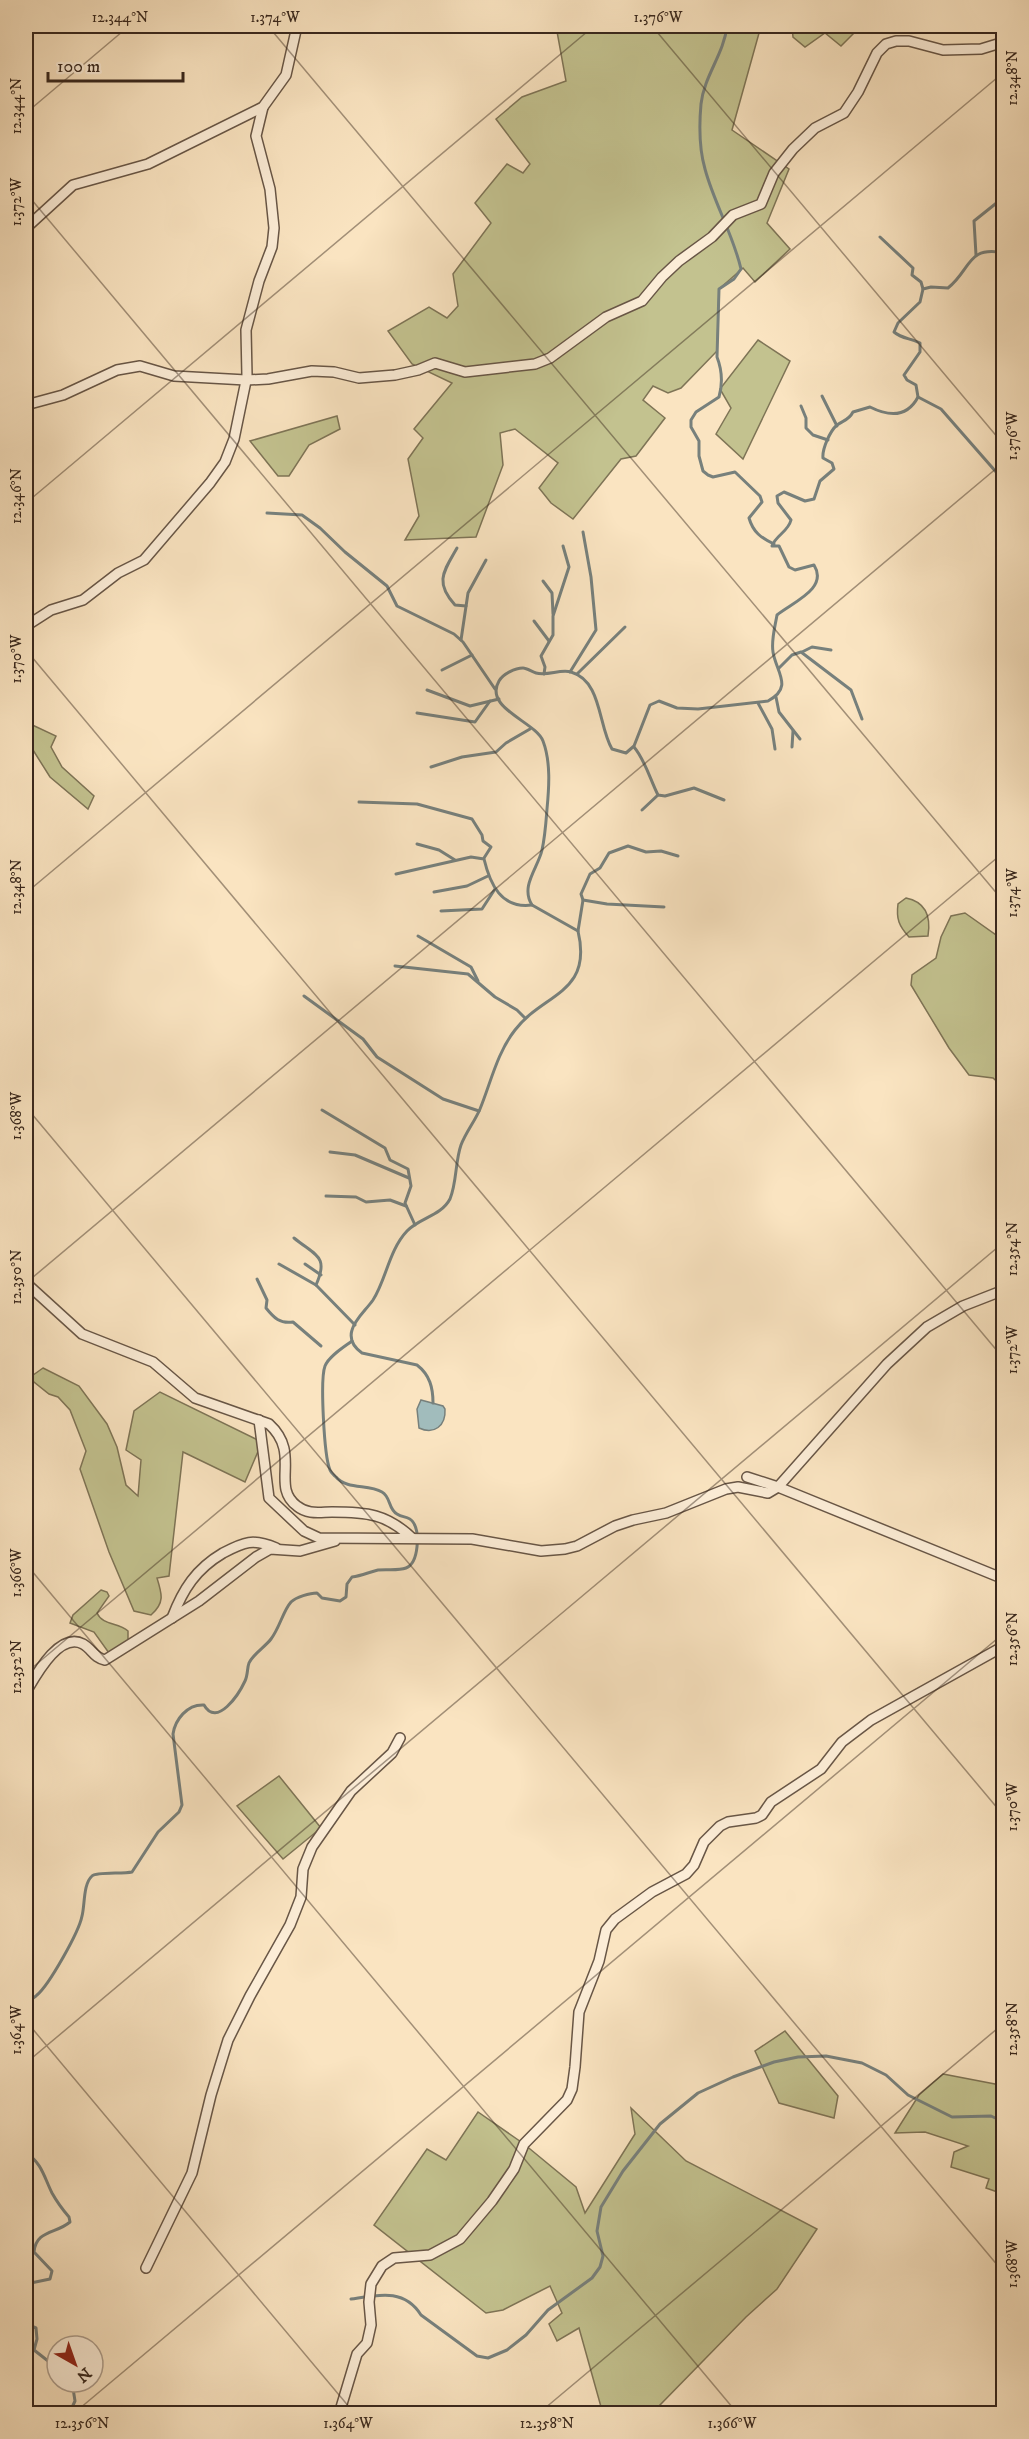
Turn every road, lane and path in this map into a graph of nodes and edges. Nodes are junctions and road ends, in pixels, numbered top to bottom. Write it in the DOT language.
graph roads {
  1 [pos="297,26"];
  2 [pos="1004,42"];
  3 [pos="263,106"];
  4 [pos="26,228"];
  5 [pos="246,380"];
  6 [pos="26,405"];
  7 [pos="26,626"];
  8 [pos="26,1282"];
  9 [pos="1004,1290"];
  10 [pos="259,1420"];
  11 [pos="747,1477"];
  12 [pos="778,1487"];
  13 [pos="412,1538"];
  14 [pos="340,1539"];
  15 [pos="279,1549"];
  16 [pos="1004,1580"];
  17 [pos="172,1618"];
  18 [pos="1004,1646"];
  19 [pos="26,1692"];
  20 [pos="400,1738"];
  21 [pos="146,2268"];
  22 [pos="339,2414"];
  1 -- 3 [label="street"];
  2 -- 5 [label="street"];
  3 -- 4 [label="street"];
  3 -- 5 [label="street"];
  5 -- 6 [label="street"];
  5 -- 7 [label="street"];
  8 -- 10 [label="street"];
  9 -- 12 [label="street"];
  10 -- 13 [label="street"];
  10 -- 14 [label="street"];
  11 -- 12 [label="street"];
  12 -- 13 [label="street"];
  12 -- 16 [label="street"];
  13 -- 14 [label="street"];
  14 -- 15 [label="street"];
  15 -- 17 [label="street"];
  15 -- 17 [label="street"];
  17 -- 19 [label="street"];
  18 -- 22 [label="street"];
  20 -- 21 [label="street"];
}
